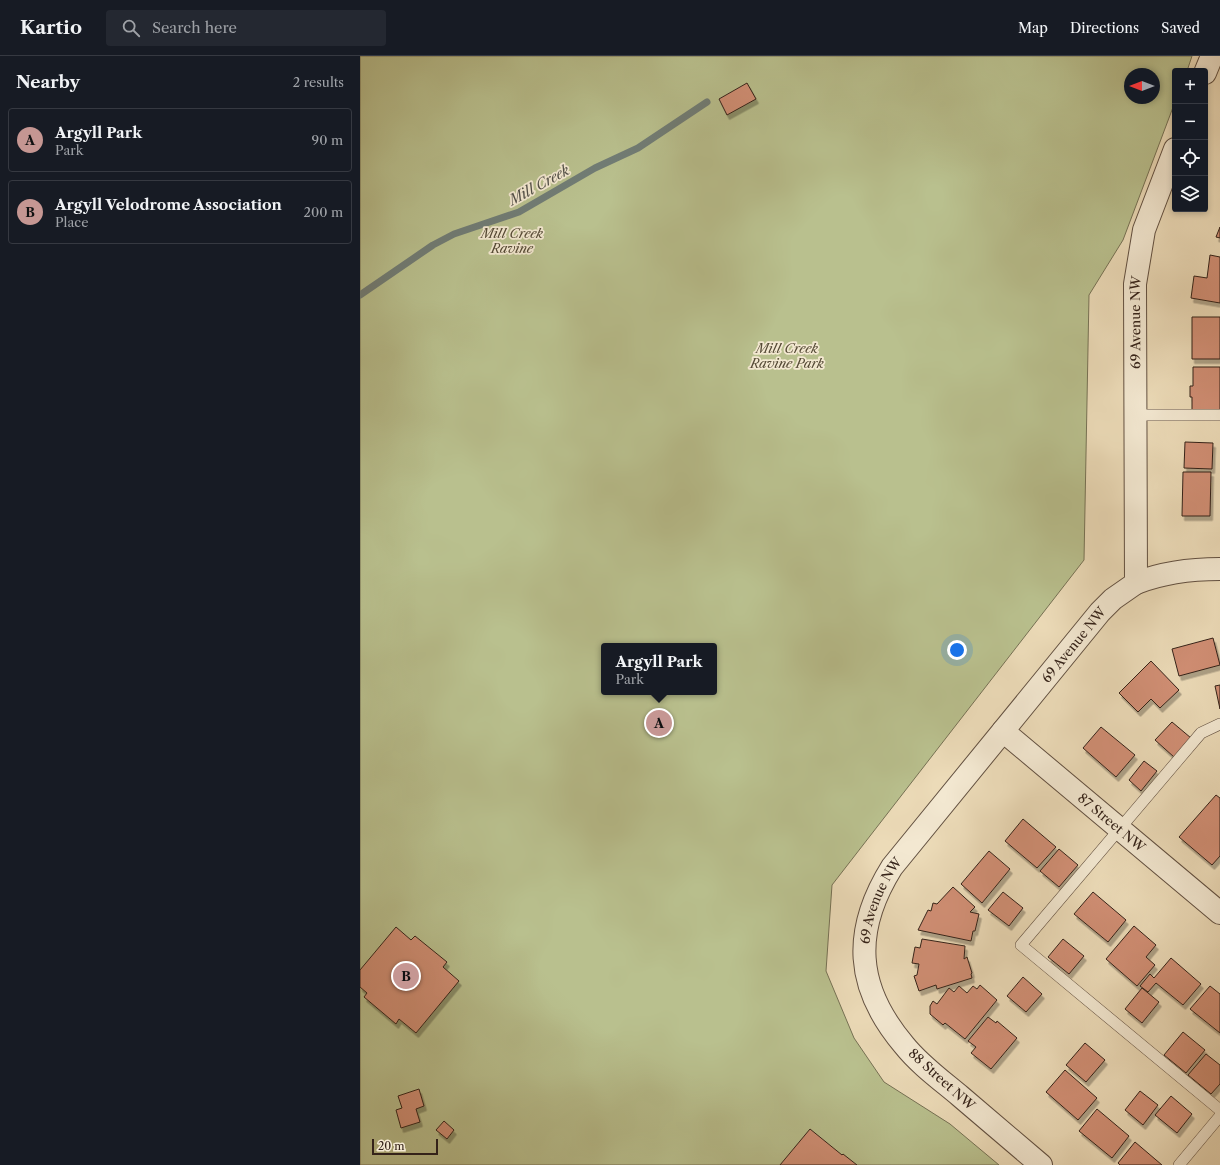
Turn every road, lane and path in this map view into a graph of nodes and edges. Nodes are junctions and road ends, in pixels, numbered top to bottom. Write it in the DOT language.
graph roads {
  1 [pos="1212,56"];
  2 [pos="1207,68"];
  3 [pos="1172,157"];
  4 [pos="1134,415"];
  5 [pos="1220,415"];
  6 [pos="1220,569"];
  7 [pos="1136,583"];
  8 [pos="1220,724"];
  9 [pos="1003,731"];
  10 [pos="1119,828"];
  11 [pos="1220,913"];
  12 [pos="866,975"];
  13 [pos="1220,1110"];
  14 [pos="1220,1116"];
  15 [pos="1042,1165"];
  16 [pos="1179,1165"];
  1 -- 2 [label="street"];
  3 -- 4 [label="street, 69 Avenue NW"];
  4 -- 5 [label="lane"];
  4 -- 7 [label="street, 69 Avenue NW"];
  6 -- 7 [label="street"];
  7 -- 9 [label="street, 69 Avenue NW"];
  8 -- 10 [label="lane"];
  9 -- 10 [label="street, 87 Street NW"];
  9 -- 12 [label="street, 69 Avenue NW"];
  10 -- 11 [label="street, 87 Street NW"];
  10 -- 13 [label="lane"];
  12 -- 15 [label="street, 88 Street NW"];
  14 -- 16 [label="lane"];
}
